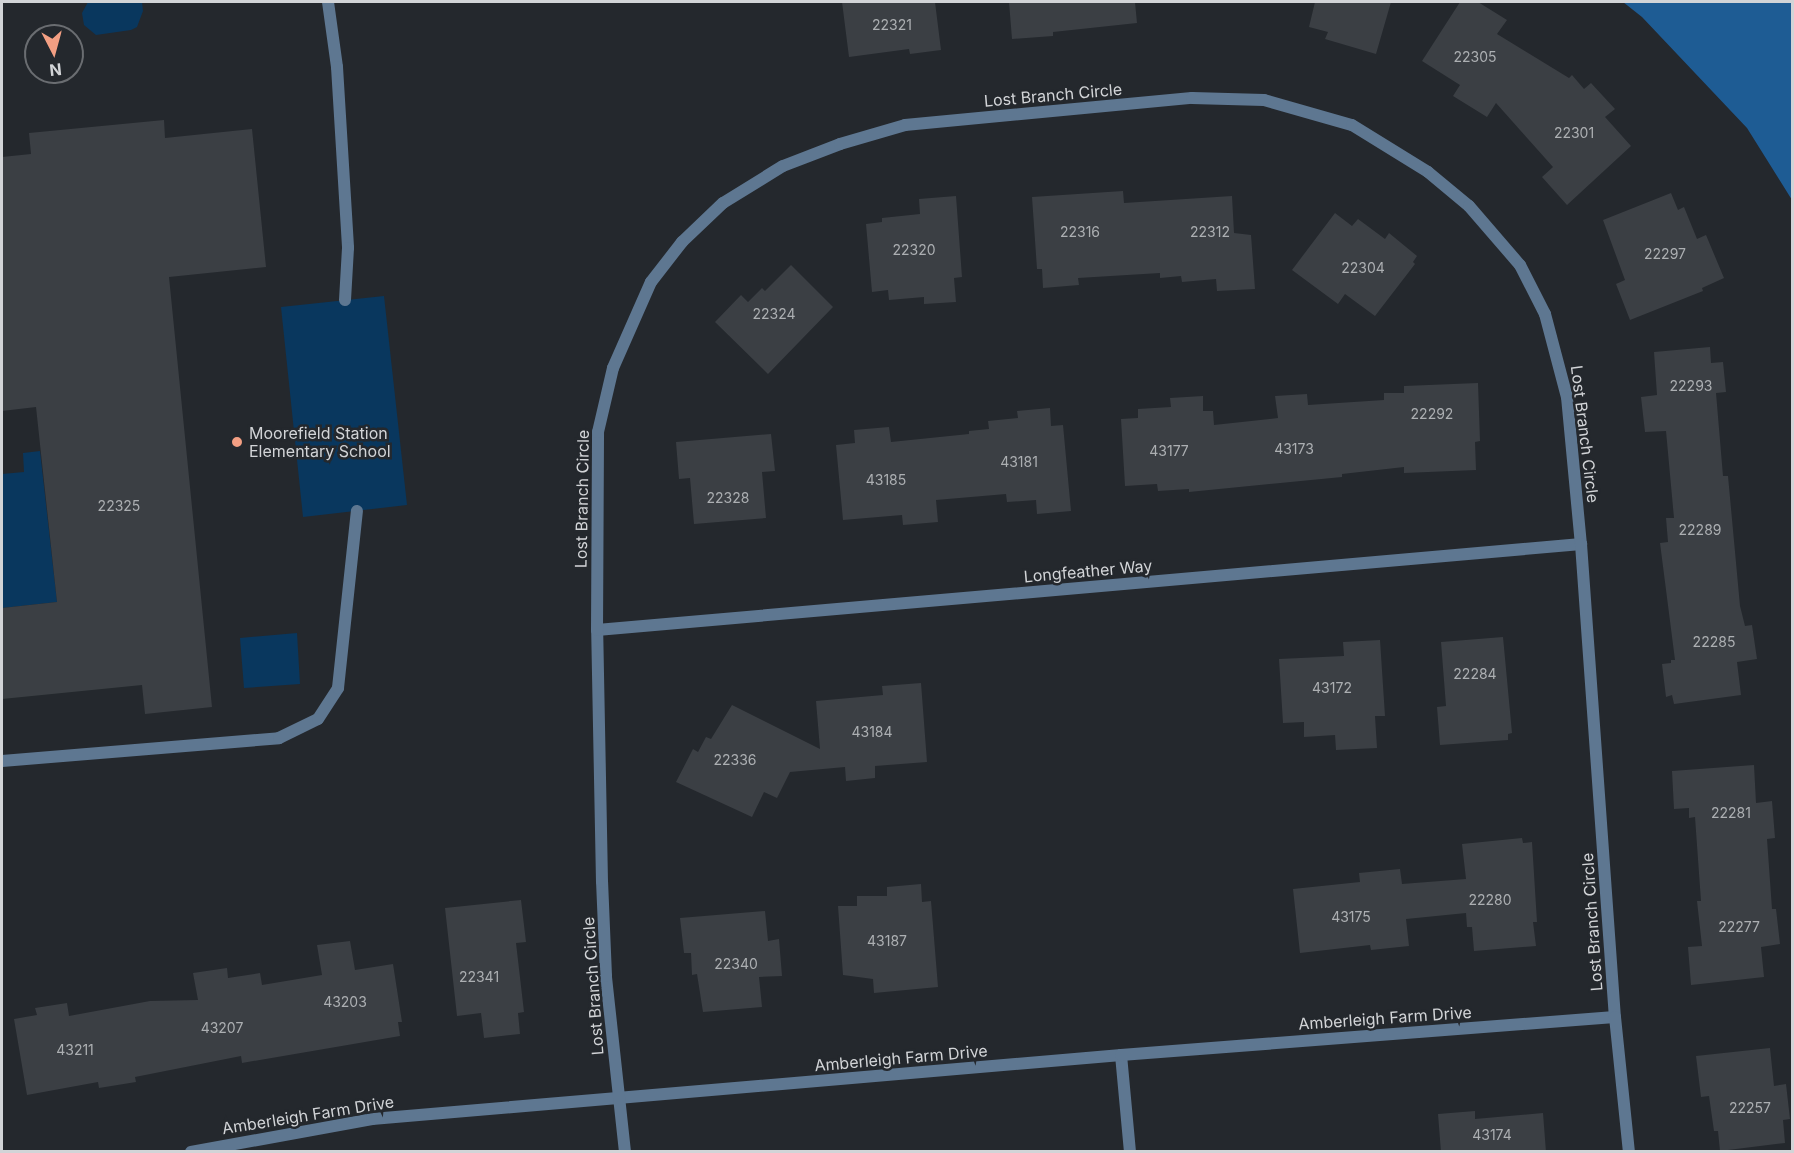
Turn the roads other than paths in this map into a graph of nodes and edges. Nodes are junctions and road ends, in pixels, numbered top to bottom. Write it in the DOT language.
graph roads {
  1 [pos="328,2"];
  2 [pos="345,300"];
  3 [pos="357,511"];
  4 [pos="1581,544"];
  5 [pos="597,630"];
  6 [pos="2,761"];
  7 [pos="1615,1017"];
  8 [pos="1121,1055"];
  9 [pos="619,1099"];
  10 [pos="191,1152"];
  11 [pos="625,1152"];
  12 [pos="1130,1152"];
  13 [pos="1629,1152"];
  1 -- 2 [label="street"];
  3 -- 6 [label="street"];
  4 -- 5 [label="street, Longfeather Way"];
  4 -- 5 [label="street, Lost Branch Circle"];
  4 -- 7 [label="street, Lost Branch Circle"];
  5 -- 9 [label="street, Lost Branch Circle"];
  7 -- 8 [label="street, Amberleigh Farm Drive"];
  7 -- 13 [label="street, Lost Branch Circle"];
  8 -- 9 [label="street, Amberleigh Farm Drive"];
  8 -- 12 [label="street"];
  9 -- 10 [label="street, Amberleigh Farm Drive"];
  9 -- 11 [label="street, Lost Branch Circle"];
}
